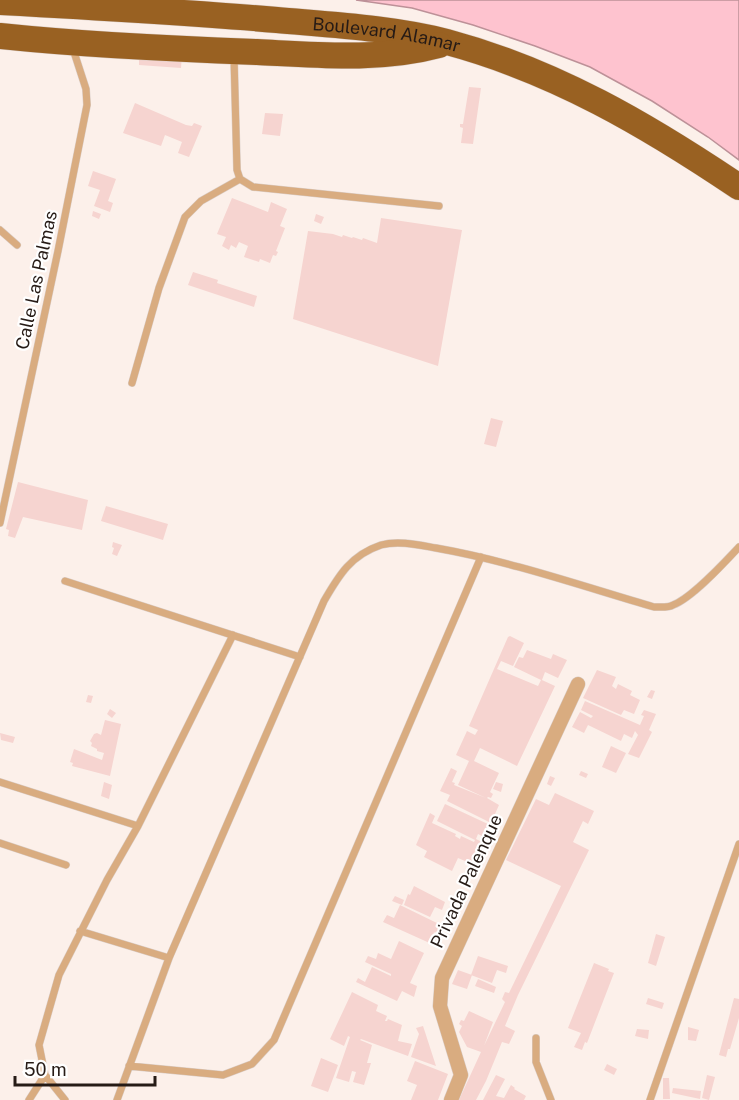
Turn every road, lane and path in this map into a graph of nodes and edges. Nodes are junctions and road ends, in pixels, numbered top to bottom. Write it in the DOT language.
graph roads {
  1 [pos="0,2"];
  2 [pos="0,36"];
  3 [pos="447,42"];
  4 [pos="72,44"];
  5 [pos="234,51"];
  6 [pos="240,179"];
  7 [pos="739,187"];
  8 [pos="439,206"];
  9 [pos="0,230"];
  10 [pos="17,245"];
  11 [pos="132,383"];
  12 [pos="0,523"];
  13 [pos="739,547"];
  14 [pos="482,557"];
  15 [pos="65,581"];
  16 [pos="233,635"];
  17 [pos="300,657"];
  18 [pos="578,684"];
  19 [pos="0,782"];
  20 [pos="138,826"];
  21 [pos="0,843"];
  22 [pos="739,844"];
  23 [pos="66,865"];
  24 [pos="80,931"];
  25 [pos="169,958"];
  26 [pos="536,1038"];
  27 [pos="129,1066"];
  28 [pos="45,1076"];
  29 [pos="29,1100"];
  30 [pos="65,1100"];
  31 [pos="117,1100"];
  32 [pos="450,1100"];
  33 [pos="551,1100"];
  34 [pos="650,1100"];
  1 -- 3 [label="highway, Boulevard Alamar"];
  2 -- 4 [label="highway"];
  3 -- 5 [label="highway"];
  3 -- 7 [label="highway, Boulevard Alamar"];
  4 -- 5 [label="highway"];
  4 -- 12 [label="lane, Calle Las Palmas"];
  5 -- 6 [label="lane"];
  6 -- 8 [label="lane"];
  6 -- 11 [label="lane"];
  9 -- 10 [label="lane"];
  13 -- 14 [label="lane"];
  14 -- 17 [label="lane"];
  14 -- 27 [label="lane"];
  15 -- 16 [label="lane"];
  16 -- 17 [label="lane"];
  16 -- 20 [label="lane"];
  17 -- 25 [label="lane"];
  18 -- 32 [label="street, Privada Palenque"];
  19 -- 20 [label="lane"];
  20 -- 24 [label="lane"];
  21 -- 23 [label="lane"];
  22 -- 34 [label="lane"];
  24 -- 25 [label="lane"];
  24 -- 28 [label="lane"];
  25 -- 27 [label="lane"];
  26 -- 33 [label="lane"];
  27 -- 31 [label="lane"];
  28 -- 29 [label="lane"];
  28 -- 30 [label="lane"];
}
